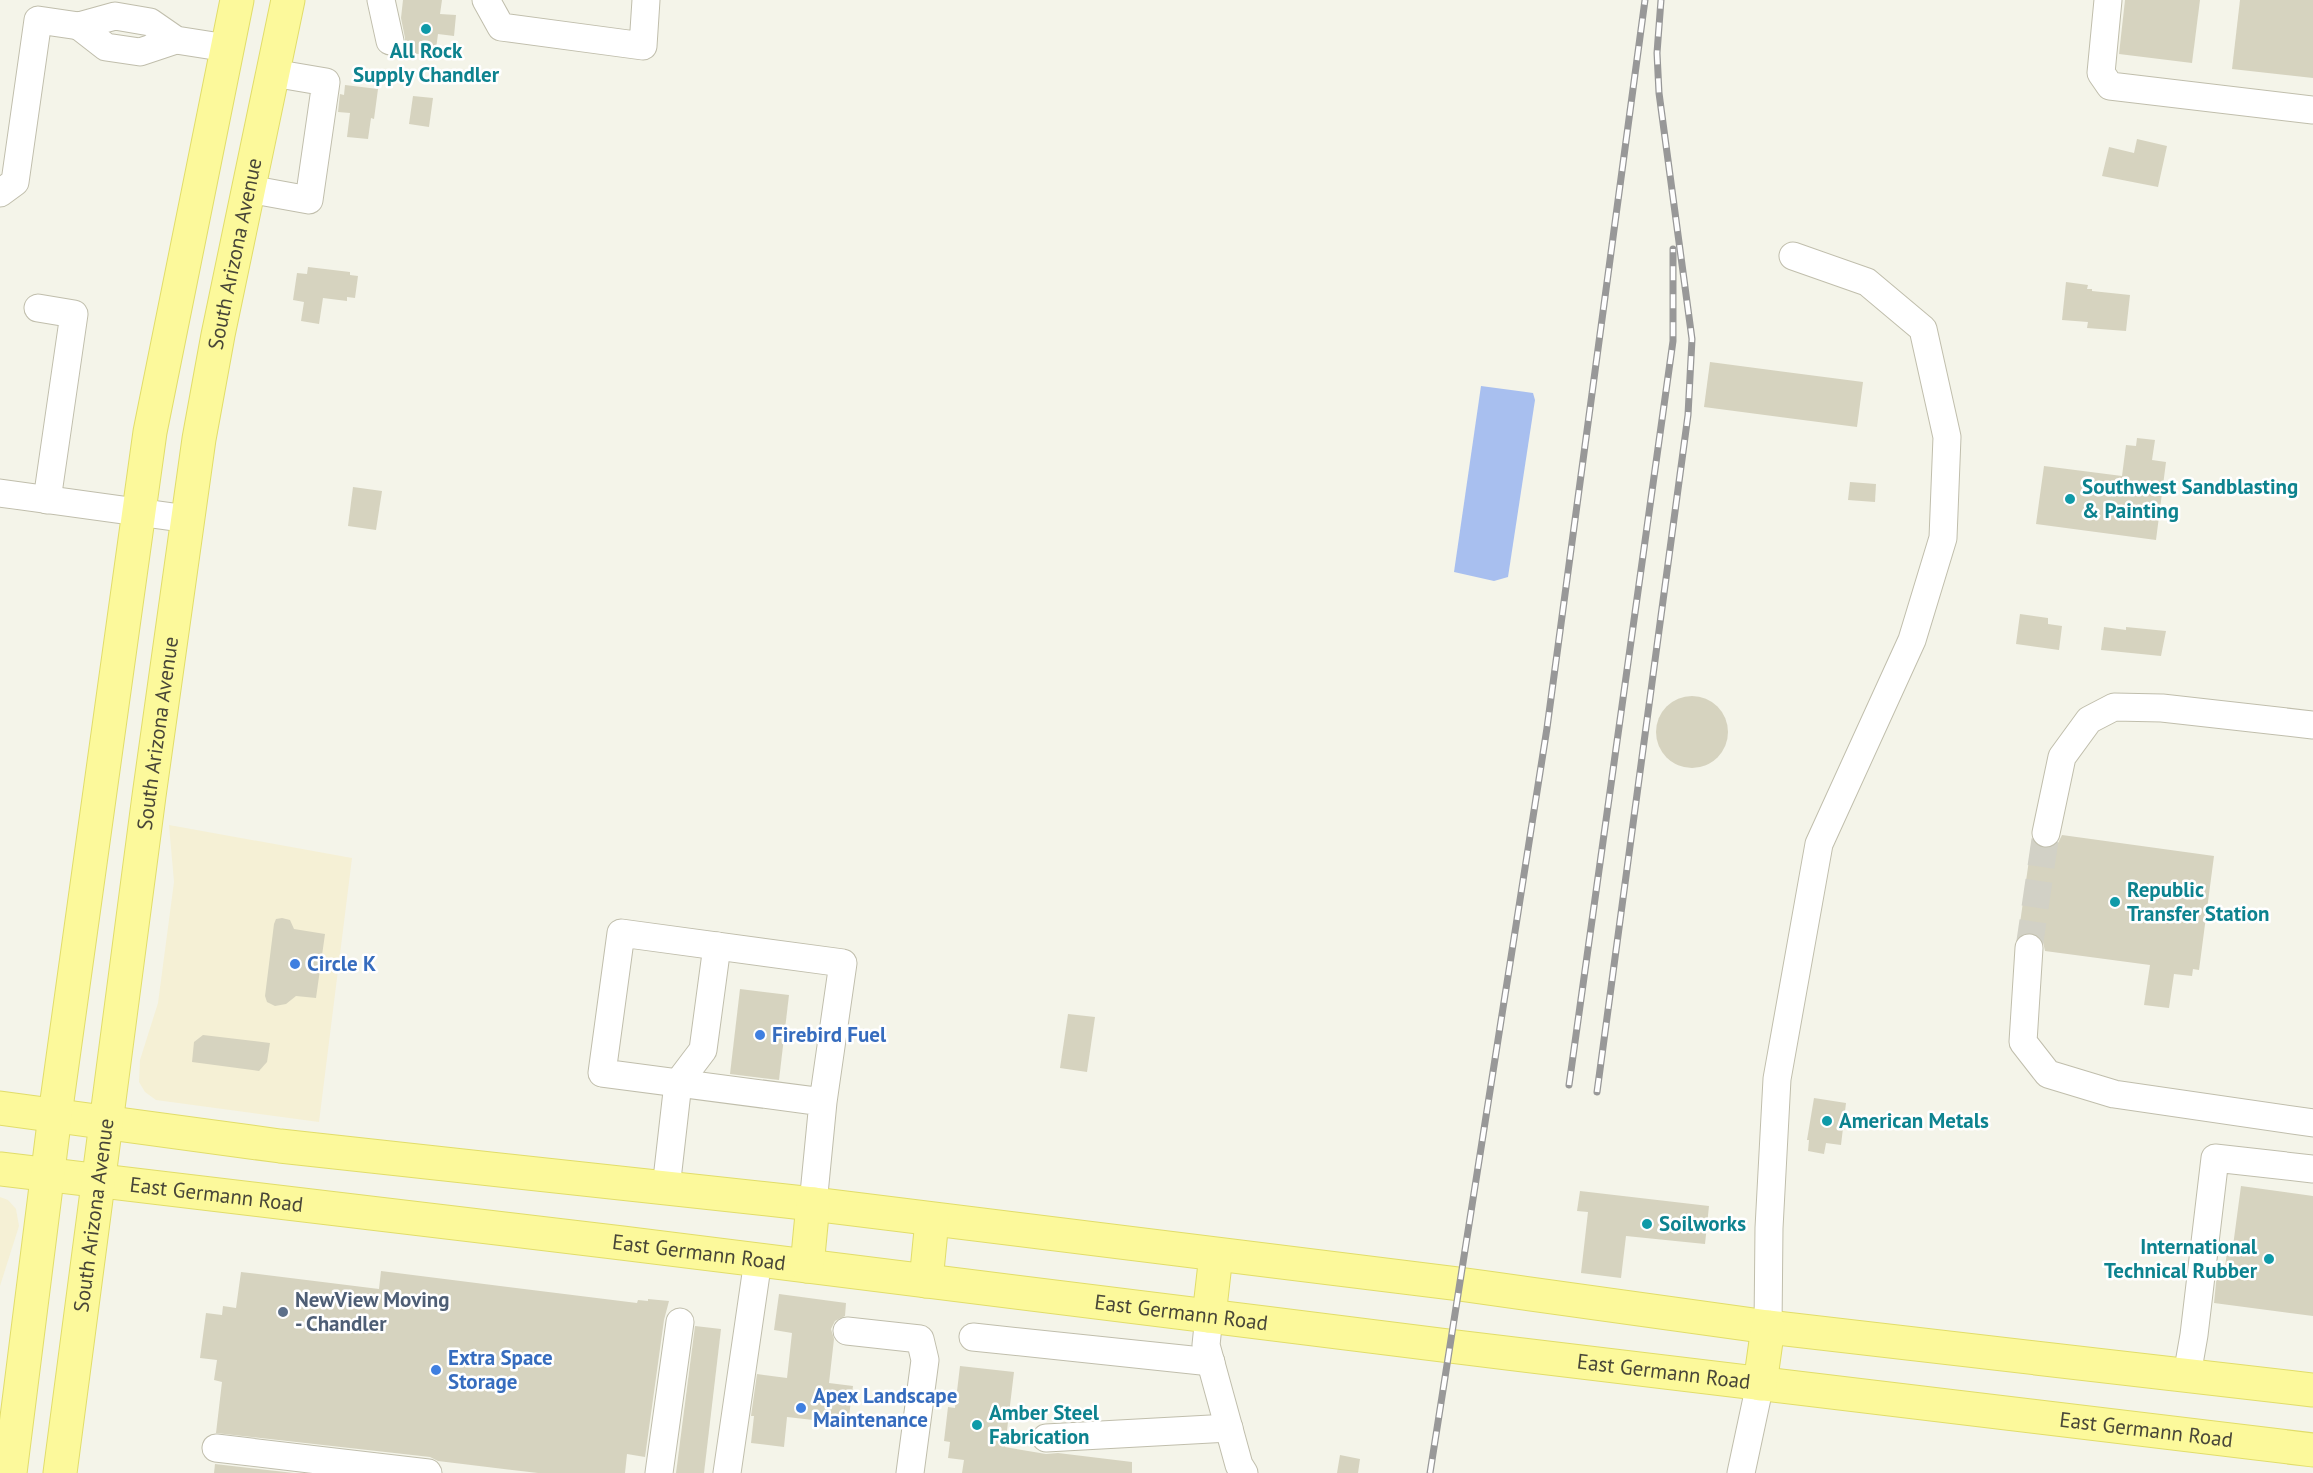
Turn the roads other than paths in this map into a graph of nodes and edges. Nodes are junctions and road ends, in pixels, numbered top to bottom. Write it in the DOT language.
graph roads {
  1 [pos="237,0"];
  2 [pos="288,0"];
  3 [pos="381,0"];
  4 [pos="486,0"];
  5 [pos="646,0"];
  6 [pos="2108,0"];
  7 [pos="39,10"];
  8 [pos="390,41"];
  9 [pos="227,48"];
  10 [pos="273,73"];
  11 [pos="2313,110"];
  12 [pos="249,189"];
  13 [pos="0,193"];
  14 [pos="1793,256"];
  15 [pos="38,308"];
  16 [pos="0,493"];
  17 [pos="47,500"];
  18 [pos="138,512"];
  19 [pos="188,519"];
  20 [pos="2313,725"];
  21 [pos="2046,833"];
  22 [pos="717,946"];
  23 [pos="2029,948"];
  24 [pos="678,1083"];
  25 [pos="823,1102"];
  26 [pos="0,1108"];
  27 [pos="55,1115"];
  28 [pos="106,1122"];
  29 [pos="2313,1123"];
  30 [pos="0,1169"];
  31 [pos="2313,1169"];
  32 [pos="48,1174"];
  33 [pos="99,1181"];
  34 [pos="666,1188"];
  35 [pos="813,1204"];
  36 [pos="932,1220"];
  37 [pos="1216,1255"];
  38 [pos="758,1260"];
  39 [pos="807,1266"];
  40 [pos="926,1281"];
  41 [pos="1209,1316"];
  42 [pos="680,1323"];
  43 [pos="1768,1327"];
  44 [pos="847,1331"];
  45 [pos="973,1337"];
  46 [pos="1211,1362"];
  47 [pos="2187,1375"];
  48 [pos="1760,1384"];
  49 [pos="2313,1390"];
  50 [pos="1229,1428"];
  51 [pos="1046,1437"];
  52 [pos="216,1448"];
  53 [pos="2313,1450"];
  54 [pos="1237,1470"];
  55 [pos="10,1473"];
  56 [pos="60,1473"];
  57 [pos="428,1473"];
  58 [pos="659,1473"];
  59 [pos="727,1473"];
  60 [pos="910,1473"];
  61 [pos="1741,1473"];
  1 -- 9 [label="main road"];
  2 -- 10 [label="main road, South Arizona Avenue"];
  3 -- 8 [label="street"];
  4 -- 5 [label="street"];
  6 -- 11 [label="street"];
  7 -- 9 [label="street"];
  7 -- 13 [label="street"];
  9 -- 18 [label="main road"];
  10 -- 12 [label="main road, South Arizona Avenue"];
  10 -- 12 [label="street"];
  12 -- 19 [label="main road, South Arizona Avenue"];
  14 -- 43 [label="street"];
  15 -- 17 [label="street"];
  16 -- 17 [label="street"];
  17 -- 18 [label="street"];
  18 -- 19 [label="street"];
  18 -- 27 [label="main road"];
  19 -- 28 [label="main road, South Arizona Avenue"];
  20 -- 21 [label="street"];
  22 -- 24 [label="street"];
  22 -- 24 [label="street"];
  22 -- 25 [label="street"];
  23 -- 29 [label="street"];
  24 -- 25 [label="street"];
  24 -- 34 [label="street"];
  25 -- 35 [label="street"];
  26 -- 27 [label="main road"];
  27 -- 28 [label="main road"];
  27 -- 32 [label="main road"];
  28 -- 33 [label="main road, South Arizona Avenue"];
  28 -- 34 [label="main road"];
  30 -- 32 [label="main road, East Germann Road"];
  31 -- 47 [label="street"];
  32 -- 33 [label="main road, East Germann Road"];
  32 -- 55 [label="main road"];
  33 -- 38 [label="main road, East Germann Road"];
  33 -- 56 [label="main road, South Arizona Avenue"];
  34 -- 35 [label="main road"];
  35 -- 36 [label="main road"];
  35 -- 39 [label="main road"];
  36 -- 37 [label="main road"];
  36 -- 40 [label="main road"];
  37 -- 41 [label="main road"];
  37 -- 43 [label="main road"];
  38 -- 39 [label="main road, East Germann Road"];
  38 -- 59 [label="street"];
  39 -- 40 [label="main road, East Germann Road"];
  40 -- 41 [label="main road, East Germann Road"];
  41 -- 46 [label="street"];
  41 -- 48 [label="main road, East Germann Road"];
  42 -- 58 [label="street"];
  43 -- 47 [label="main road"];
  43 -- 48 [label="main road"];
  44 -- 60 [label="street"];
  45 -- 46 [label="street"];
  46 -- 50 [label="street"];
  47 -- 49 [label="main road"];
  48 -- 53 [label="main road, East Germann Road"];
  48 -- 61 [label="street"];
  50 -- 51 [label="street"];
  50 -- 54 [label="street"];
  52 -- 57 [label="street"];
}
